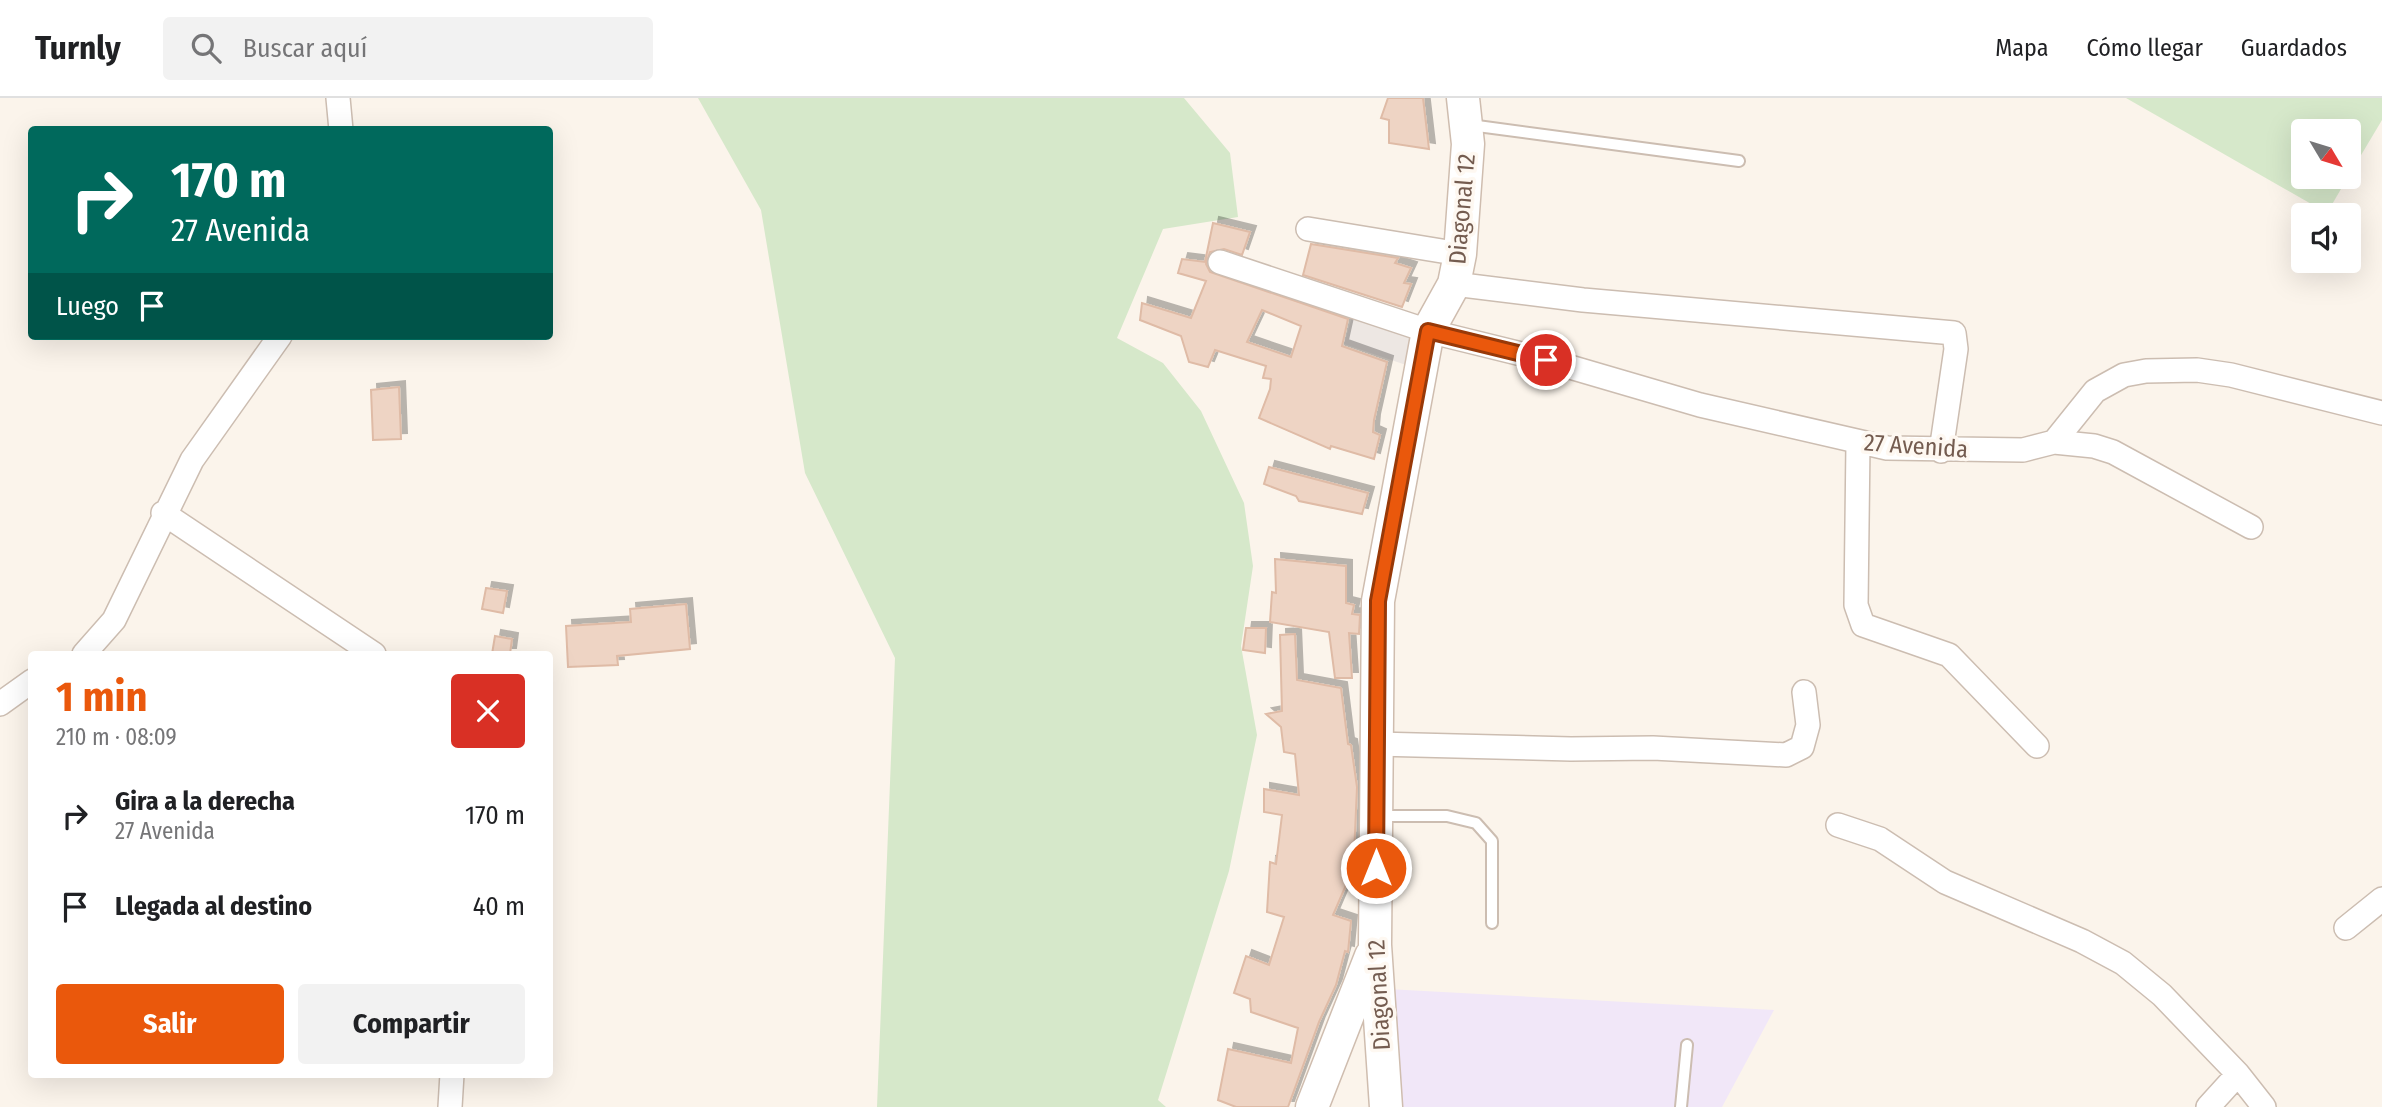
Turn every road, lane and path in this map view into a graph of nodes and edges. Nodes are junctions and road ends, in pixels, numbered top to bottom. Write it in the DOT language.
graph roads {
  1 [pos="338,98"];
  2 [pos="1465,111"];
  3 [pos="341,126"];
  4 [pos="1739,161"];
  5 [pos="1308,229"];
  6 [pos="1220,262"];
  7 [pos="1457,269"];
  8 [pos="1428,331"];
  9 [pos="277,340"];
  10 [pos="2382,413"];
  11 [pos="2054,442"];
  12 [pos="1858,443"];
  13 [pos="1941,451"];
  14 [pos="163,513"];
  15 [pos="2251,527"];
  16 [pos="87,651"];
  17 [pos="370,651"];
  18 [pos="28,684"];
  19 [pos="1804,692"];
  20 [pos="0,704"];
  21 [pos="1376,744"];
  22 [pos="2037,746"];
  23 [pos="1376,816"];
  24 [pos="1838,825"];
  25 [pos="2382,900"];
  26 [pos="1492,923"];
  27 [pos="2346,928"];
  28 [pos="1376,945"];
  29 [pos="1687,1045"];
  30 [pos="2238,1074"];
  31 [pos="452,1078"];
  32 [pos="450,1107"];
  33 [pos="1312,1107"];
  34 [pos="1386,1107"];
  35 [pos="1681,1107"];
  36 [pos="2208,1107"];
  37 [pos="2264,1107"];
  1 -- 3 [label="street"];
  2 -- 4 [label="lane"];
  2 -- 7 [label="main road, Diagonal 12"];
  5 -- 7 [label="street"];
  6 -- 8 [label="street, 27 Avenida"];
  7 -- 8 [label="main road, Diagonal 12"];
  7 -- 13 [label="street"];
  8 -- 12 [label="street, 27 Avenida"];
  8 -- 21 [label="main road, Diagonal 12"];
  9 -- 14 [label="street"];
  10 -- 11 [label="street"];
  11 -- 13 [label="street, 27 Avenida"];
  11 -- 15 [label="street, 27 Avenida"];
  12 -- 13 [label="street, 27 Avenida"];
  12 -- 22 [label="street"];
  14 -- 16 [label="street"];
  14 -- 17 [label="street"];
  18 -- 20 [label="street"];
  19 -- 21 [label="street"];
  21 -- 23 [label="main road, Diagonal 12"];
  23 -- 26 [label="lane"];
  23 -- 28 [label="main road, Diagonal 12"];
  24 -- 30 [label="street"];
  25 -- 27 [label="street"];
  28 -- 33 [label="main road"];
  28 -- 34 [label="main road, Diagonal 12"];
  29 -- 35 [label="lane"];
  30 -- 36 [label="street"];
  30 -- 37 [label="street"];
  31 -- 32 [label="street"];
}
